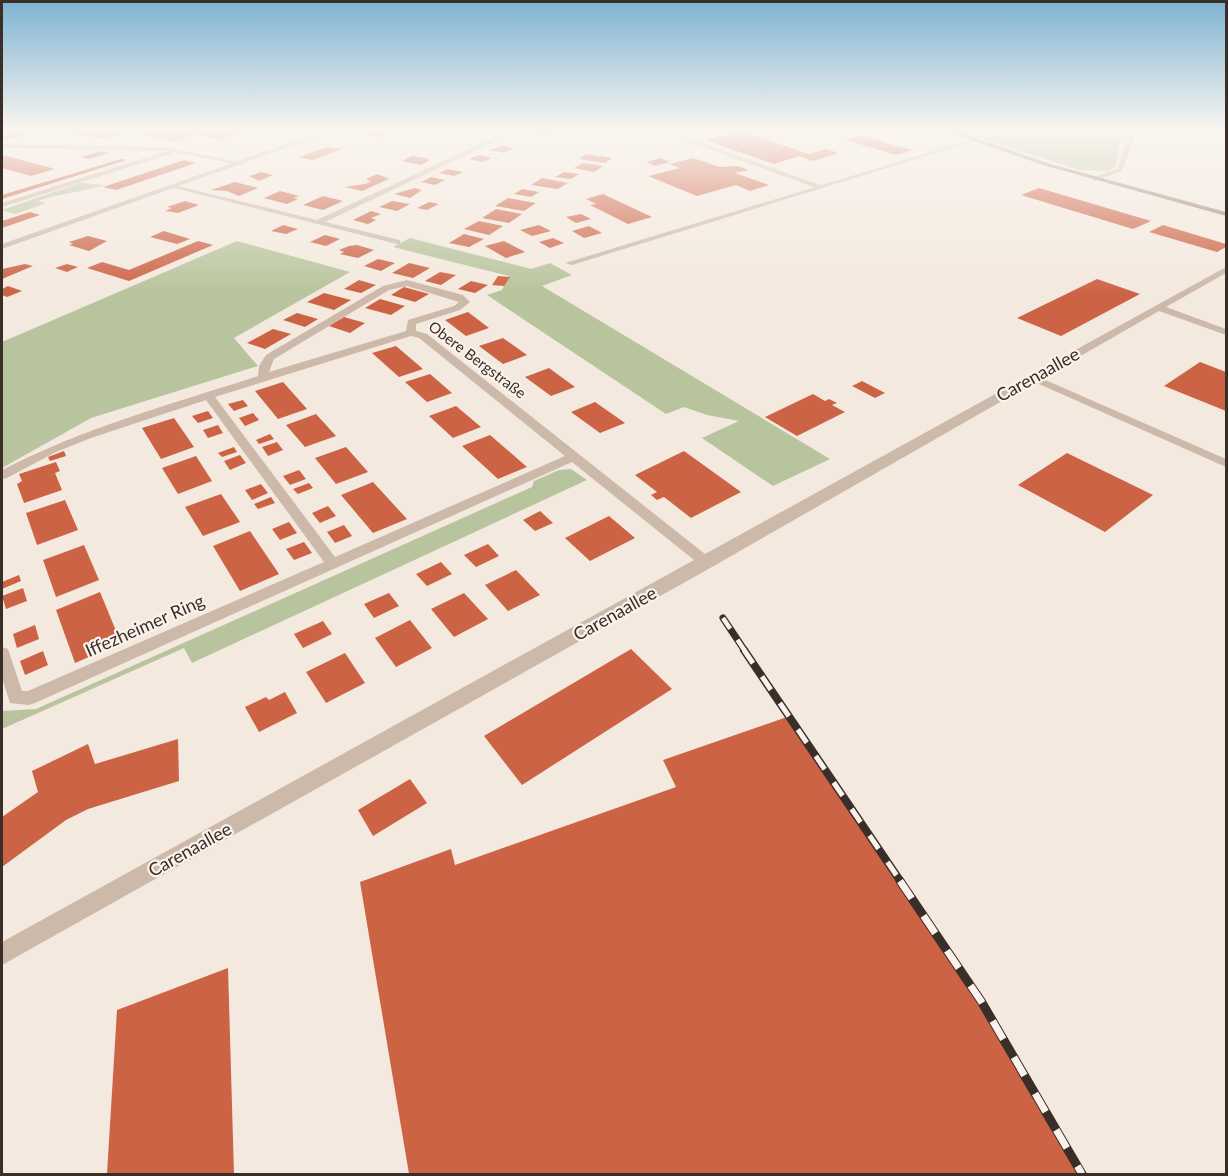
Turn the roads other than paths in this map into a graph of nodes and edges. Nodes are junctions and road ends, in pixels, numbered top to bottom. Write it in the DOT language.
graph roads {
  1 [pos="69,184"];
  2 [pos="183,184"];
  3 [pos="401,184"];
  4 [pos="813,184"];
  5 [pos="826,184"];
  6 [pos="1115,184"];
  7 [pos="819,186"];
  8 [pos="174,187"];
  9 [pos="2,205"];
  10 [pos="1227,214"];
  11 [pos="319,222"];
  12 [pos="397,242"];
  13 [pos="2,247"];
  14 [pos="569,263"];
  15 [pos="1227,270"];
  16 [pos="1159,308"];
  17 [pos="1227,332"];
  18 [pos="411,333"];
  19 [pos="263,378"];
  20 [pos="1034,378"];
  21 [pos="207,395"];
  22 [pos="573,457"];
  23 [pos="1227,463"];
  24 [pos="2,476"];
  25 [pos="707,562"];
  26 [pos="333,564"];
  27 [pos="2,653"];
  28 [pos="2,954"];
  1 -- 9 [label="street"];
  2 -- 8 [label="street"];
  3 -- 11 [label="street"];
  4 -- 7 [label="street"];
  5 -- 7 [label="street"];
  6 -- 10 [label="main road"];
  7 -- 14 [label="street"];
  8 -- 11 [label="street"];
  8 -- 13 [label="street"];
  11 -- 12 [label="street"];
  15 -- 16 [label="street, Carenaallee"];
  16 -- 17 [label="street"];
  16 -- 20 [label="street, Carenaallee"];
  18 -- 19 [label="street"];
  18 -- 19 [label="street, Obere Bergstraße"];
  18 -- 22 [label="street, Obere Bergstraße"];
  19 -- 21 [label="street"];
  20 -- 23 [label="street"];
  20 -- 25 [label="street, Carenaallee"];
  21 -- 24 [label="street"];
  21 -- 26 [label="street"];
  22 -- 25 [label="street, Obere Bergstraße"];
  22 -- 26 [label="street, Iffezheimer Ring"];
  25 -- 28 [label="street, Carenaallee"];
  26 -- 27 [label="street, Iffezheimer Ring"];
}
